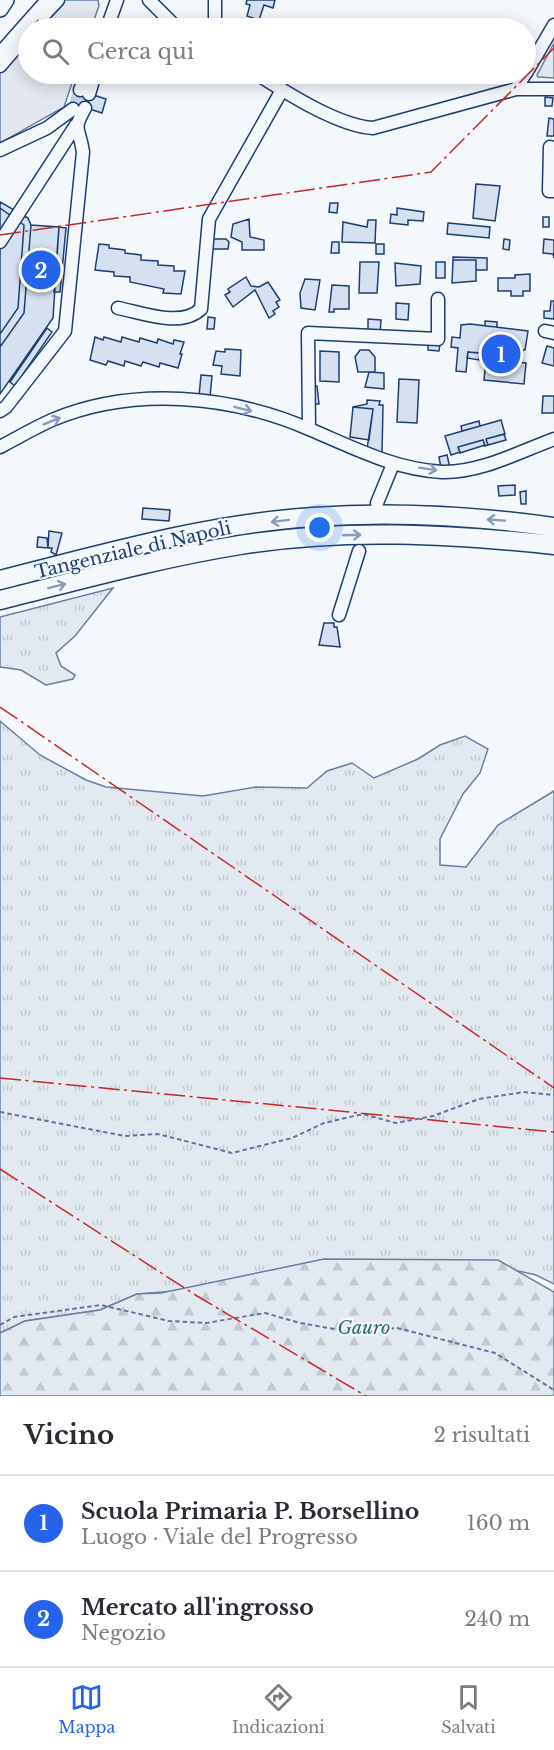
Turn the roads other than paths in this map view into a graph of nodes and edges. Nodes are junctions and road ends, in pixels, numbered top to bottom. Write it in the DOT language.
graph roads {
  1 [pos="6,0"];
  2 [pos="47,0"];
  3 [pos="58,0"];
  4 [pos="107,0"];
  5 [pos="117,0"];
  6 [pos="149,0"];
  7 [pos="215,0"];
  8 [pos="0,9"];
  9 [pos="31,18"];
  10 [pos="42,18"];
  11 [pos="102,18"];
  12 [pos="111,18"];
  13 [pos="167,18"];
  14 [pos="215,18"];
  15 [pos="554,25"];
  16 [pos="18,33"];
  17 [pos="18,45"];
  18 [pos="0,53"];
  19 [pos="536,55"];
  20 [pos="0,66"];
  21 [pos="88,84"];
  22 [pos="273,84"];
  23 [pos="519,84"];
  24 [pos="554,88"];
  25 [pos="516,89"];
  26 [pos="282,90"];
  27 [pos="85,92"];
  28 [pos="77,113"];
  29 [pos="554,147"];
  30 [pos="0,150"];
  31 [pos="554,191"];
  32 [pos="0,242"];
  33 [pos="438,299"];
  34 [pos="118,308"];
  35 [pos="0,411"];
  36 [pos="309,428"];
  37 [pos="554,439"];
  38 [pos="0,447"];
  39 [pos="393,464"];
  40 [pos="377,503"];
  41 [pos="554,527"];
  42 [pos="554,545"];
  43 [pos="359,550"];
  44 [pos="0,580"];
  45 [pos="0,600"];
  46 [pos="339,615"];
  1 -- 8 [label="main road"];
  2 -- 9 [label="street"];
  3 -- 10 [label="street"];
  4 -- 11 [label="street"];
  5 -- 12 [label="street"];
  6 -- 13 [label="street"];
  7 -- 14 [label="street"];
  15 -- 19 [label="street"];
  16 -- 18 [label="street"];
  17 -- 20 [label="street"];
  21 -- 27 [label="street"];
  22 -- 26 [label="street"];
  23 -- 25 [label="street"];
  24 -- 25 [label="street"];
  25 -- 26 [label="street"];
  26 -- 34 [label="street"];
  28 -- 30 [label="street"];
  28 -- 32 [label="street"];
  28 -- 35 [label="street"];
  29 -- 31 [label="street"];
  33 -- 36 [label="street"];
  38 -- 36 [label="street, one-way"];
  36 -- 39 [label="street"];
  39 -- 37 [label="street, one-way"];
  39 -- 40 [label="street"];
  41 -- 44 [label="highway, Tangenziale di Napoli, one-way"];
  45 -- 42 [label="highway, Tangenziale di Napoli, one-way"];
  43 -- 46 [label="street"];
}
